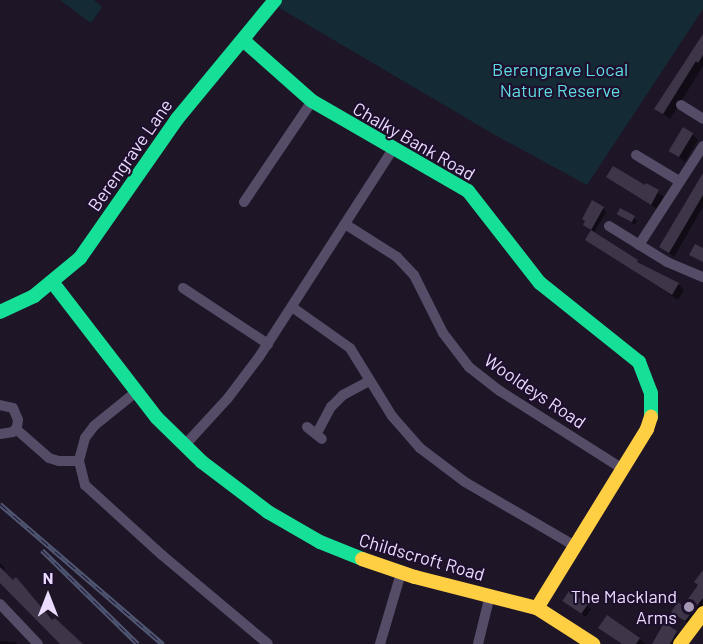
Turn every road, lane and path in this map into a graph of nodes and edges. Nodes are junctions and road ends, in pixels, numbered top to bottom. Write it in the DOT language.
graph roads {
  1 [pos="275,0"];
  2 [pos="243,40"];
  3 [pos="312,101"];
  4 [pos="681,105"];
  5 [pos="703,119"];
  6 [pos="703,146"];
  7 [pos="393,149"];
  8 [pos="637,170"];
  9 [pos="679,181"];
  10 [pos="244,202"];
  11 [pos="345,224"];
  12 [pos="609,226"];
  13 [pos="639,245"];
  14 [pos="703,277"];
  15 [pos="53,283"];
  16 [pos="183,288"];
  17 [pos="292,307"];
  18 [pos="0,312"];
  19 [pos="268,344"];
  20 [pos="369,381"];
  21 [pos="136,392"];
  22 [pos="0,405"];
  23 [pos="16,429"];
  24 [pos="316,433"];
  25 [pos="0,434"];
  26 [pos="184,446"];
  27 [pos="79,461"];
  28 [pos="624,469"];
  29 [pos="575,546"];
  30 [pos="401,573"];
  31 [pos="490,595"];
  32 [pos="1,608"];
  33 [pos="537,608"];
  34 [pos="703,613"];
  35 [pos="38,644"];
  36 [pos="268,644"];
  37 [pos="380,644"];
  38 [pos="478,644"];
  39 [pos="593,644"];
  40 [pos="681,644"];
  1 -- 2 [label="street, Berengrave Lane"];
  2 -- 3 [label="street, Chalky Bank Road"];
  2 -- 15 [label="street, Berengrave Lane"];
  3 -- 7 [label="street, Chalky Bank Road"];
  3 -- 10 [label="street"];
  4 -- 5 [label="street"];
  6 -- 9 [label="street"];
  7 -- 11 [label="street"];
  7 -- 28 [label="street, Chalky Bank Road"];
  8 -- 9 [label="street"];
  9 -- 13 [label="street"];
  11 -- 17 [label="street"];
  11 -- 28 [label="street, Wooldeys Road"];
  12 -- 13 [label="street"];
  13 -- 14 [label="street"];
  15 -- 18 [label="street, Berengrave Lane"];
  15 -- 21 [label="street, Childscroft Road"];
  16 -- 19 [label="street"];
  17 -- 19 [label="street"];
  17 -- 20 [label="street"];
  19 -- 26 [label="street"];
  20 -- 24 [label="street"];
  20 -- 29 [label="street"];
  21 -- 26 [label="street, Childscroft Road"];
  21 -- 27 [label="street"];
  22 -- 23 [label="street"];
  23 -- 25 [label="street"];
  23 -- 27 [label="street"];
  26 -- 30 [label="street, Childscroft Road"];
  27 -- 36 [label="street"];
  28 -- 29 [label="street, Chalky Bank Road"];
  29 -- 33 [label="street, Chalky Bank Road"];
  30 -- 31 [label="street, Childscroft Road"];
  30 -- 37 [label="street"];
  31 -- 33 [label="street, Childscroft Road"];
  31 -- 38 [label="street"];
  32 -- 35 [label="street"];
  33 -- 39 [label="street, Childscroft Road"];
  34 -- 40 [label="street"];
}
